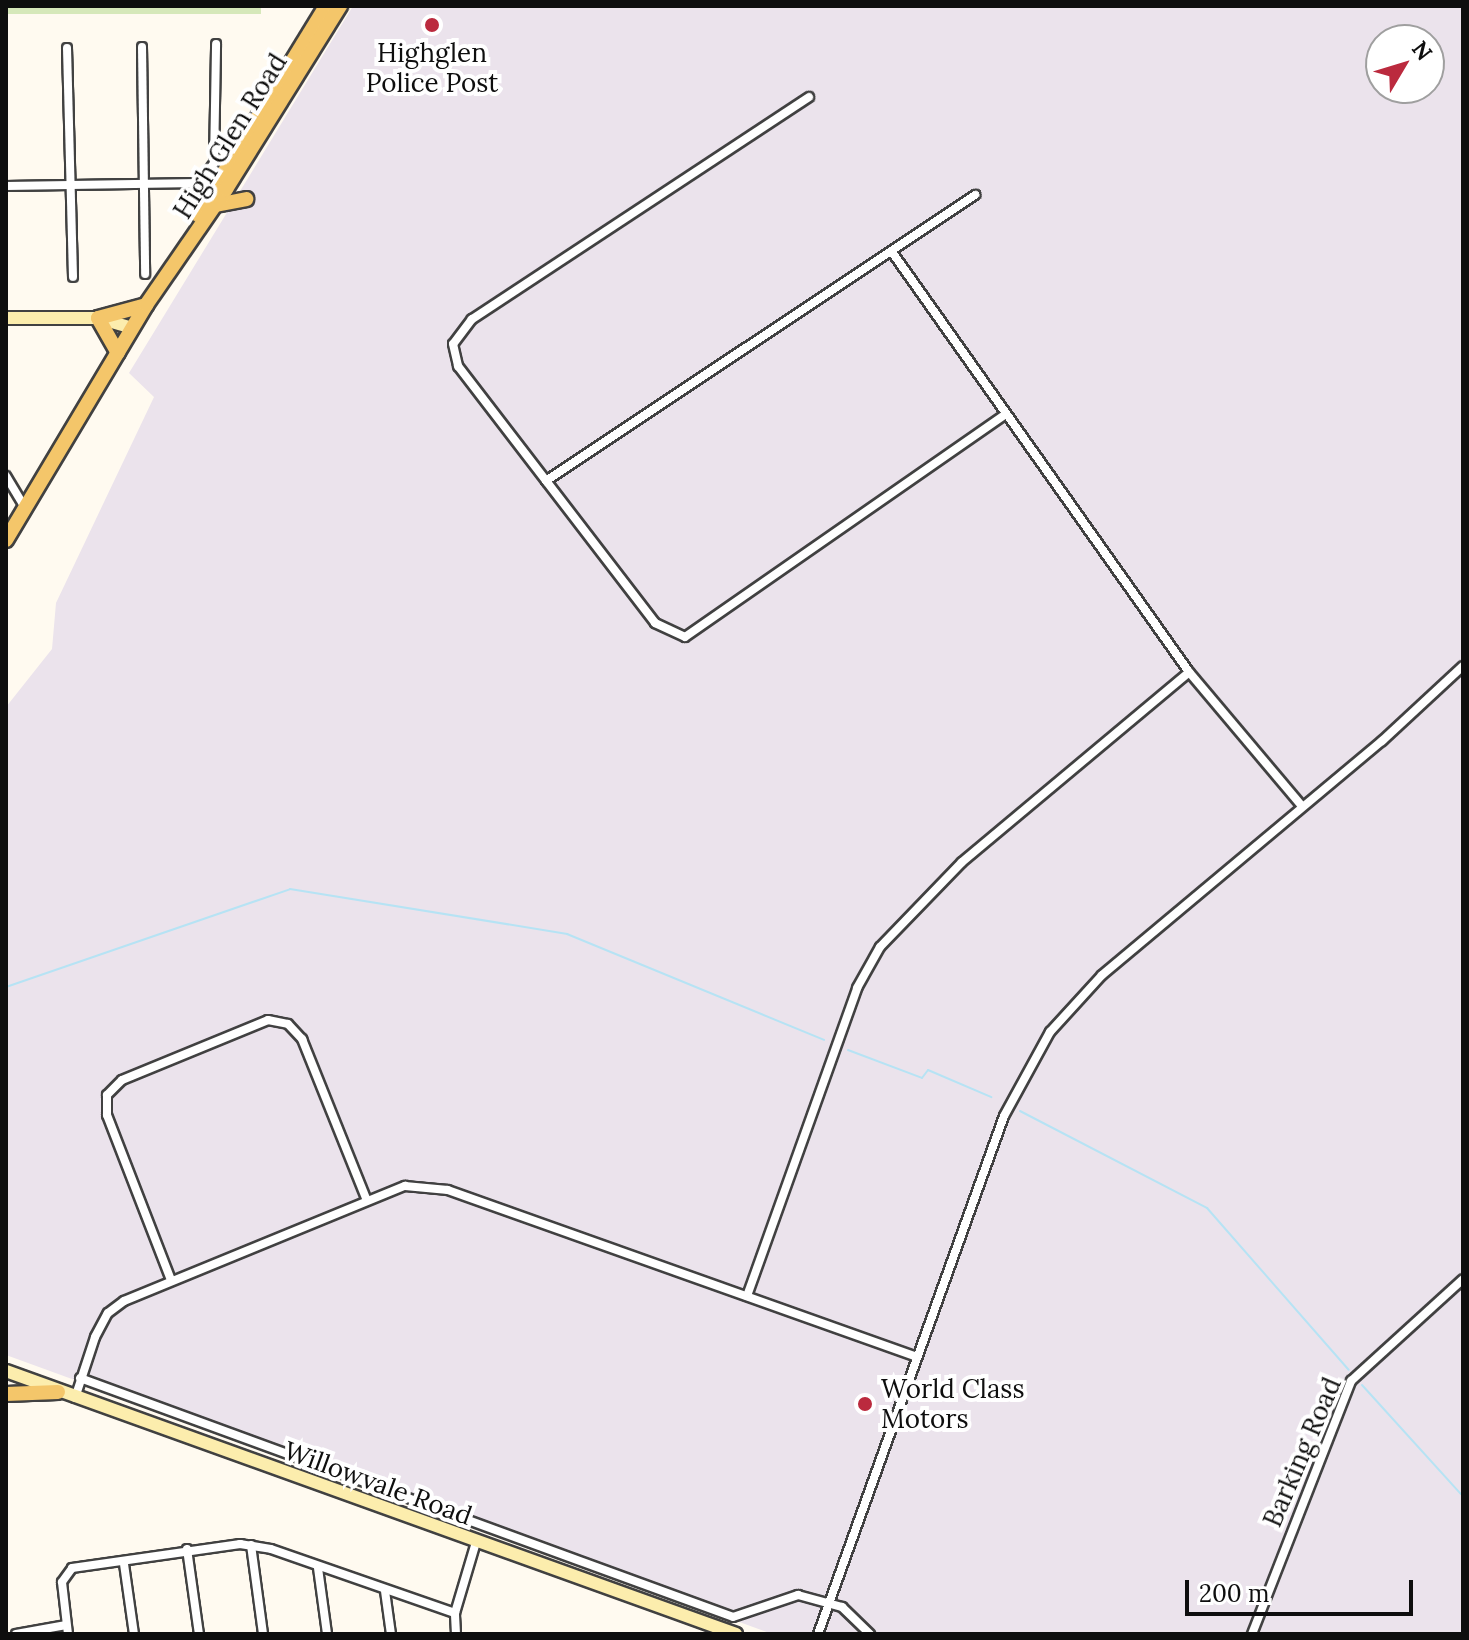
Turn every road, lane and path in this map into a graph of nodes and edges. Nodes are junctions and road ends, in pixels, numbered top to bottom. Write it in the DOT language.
graph roads {
  1 [pos="326,6"];
  2 [pos="340,6"];
  3 [pos="216,44"];
  4 [pos="142,47"];
  5 [pos="67,48"];
  6 [pos="809,97"];
  7 [pos="242,164"];
  8 [pos="71,183"];
  9 [pos="145,183"];
  10 [pos="199,183"];
  11 [pos="6,186"];
  12 [pos="975,195"];
  13 [pos="214,198"];
  14 [pos="892,252"];
  15 [pos="145,274"];
  16 [pos="73,277"];
  17 [pos="146,305"];
  18 [pos="6,318"];
  19 [pos="98,318"];
  20 [pos="132,328"];
  21 [pos="118,353"];
  22 [pos="1005,415"];
  23 [pos="6,476"];
  24 [pos="546,481"];
  25 [pos="7,488"];
  26 [pos="23,504"];
  27 [pos="6,540"];
  28 [pos="1463,666"];
  29 [pos="1189,672"];
  30 [pos="1302,806"];
  31 [pos="366,1198"];
  32 [pos="1463,1279"];
  33 [pos="171,1280"];
  34 [pos="747,1296"];
  35 [pos="916,1357"];
  36 [pos="6,1371"];
  37 [pos="80,1378"];
  38 [pos="58,1392"];
  39 [pos="6,1394"];
  40 [pos="75,1398"];
  41 [pos="476,1542"];
  42 [pos="251,1545"];
  43 [pos="187,1549"];
  44 [pos="124,1564"];
  45 [pos="318,1568"];
  46 [pos="385,1591"];
  47 [pos="829,1602"];
  48 [pos="455,1613"];
  49 [pos="67,1630"];
  50 [pos="16,1634"];
  51 [pos="134,1634"];
  52 [pos="199,1634"];
  53 [pos="263,1634"];
  54 [pos="327,1634"];
  55 [pos="391,1634"];
  56 [pos="456,1634"];
  57 [pos="736,1634"];
  58 [pos="818,1634"];
  59 [pos="870,1634"];
  60 [pos="1252,1634"];
  1 -- 13 [label="main road, High Glen Road"];
  2 -- 7 [label="main road, High Glen Road"];
  3 -- 10 [label="street"];
  4 -- 9 [label="street"];
  5 -- 8 [label="street"];
  6 -- 24 [label="street"];
  7 -- 13 [label="main road, High Glen Road"];
  7 -- 13 [label="main road"];
  8 -- 9 [label="street"];
  8 -- 11 [label="street"];
  8 -- 16 [label="street"];
  9 -- 10 [label="street"];
  9 -- 15 [label="street"];
  10 -- 13 [label="street"];
  12 -- 14 [label="street"];
  13 -- 17 [label="main road, High Glen Road"];
  14 -- 22 [label="street"];
  14 -- 24 [label="street"];
  17 -- 19 [label="main road"];
  17 -- 20 [label="main road, High Glen Road"];
  18 -- 19 [label="main road"];
  19 -- 20 [label="main road"];
  19 -- 21 [label="main road"];
  20 -- 21 [label="main road, High Glen Road"];
  21 -- 26 [label="main road, High Glen Road"];
  22 -- 24 [label="street"];
  22 -- 29 [label="street"];
  23 -- 25 [label="street"];
  25 -- 26 [label="street"];
  26 -- 27 [label="main road, High Glen Road"];
  28 -- 30 [label="street"];
  29 -- 30 [label="street"];
  29 -- 34 [label="street"];
  30 -- 35 [label="street"];
  31 -- 33 [label="street"];
  31 -- 33 [label="street"];
  31 -- 34 [label="street"];
  32 -- 60 [label="street, Barking Road"];
  33 -- 37 [label="street"];
  34 -- 35 [label="street"];
  35 -- 47 [label="street"];
  36 -- 38 [label="main road, Willowvale Road"];
  37 -- 40 [label="street"];
  37 -- 47 [label="street"];
  38 -- 39 [label="main road"];
  38 -- 40 [label="main road, Willowvale Road"];
  40 -- 41 [label="main road, Willowvale Road"];
  41 -- 48 [label="street"];
  41 -- 57 [label="main road, Willowvale Road"];
  42 -- 43 [label="street"];
  42 -- 45 [label="street"];
  42 -- 53 [label="street"];
  43 -- 44 [label="street"];
  43 -- 52 [label="street"];
  44 -- 49 [label="street"];
  44 -- 51 [label="street"];
  45 -- 46 [label="street"];
  45 -- 54 [label="street"];
  46 -- 48 [label="street"];
  46 -- 55 [label="street"];
  47 -- 58 [label="street"];
  47 -- 59 [label="street"];
  48 -- 56 [label="street"];
  49 -- 50 [label="street"];
}
